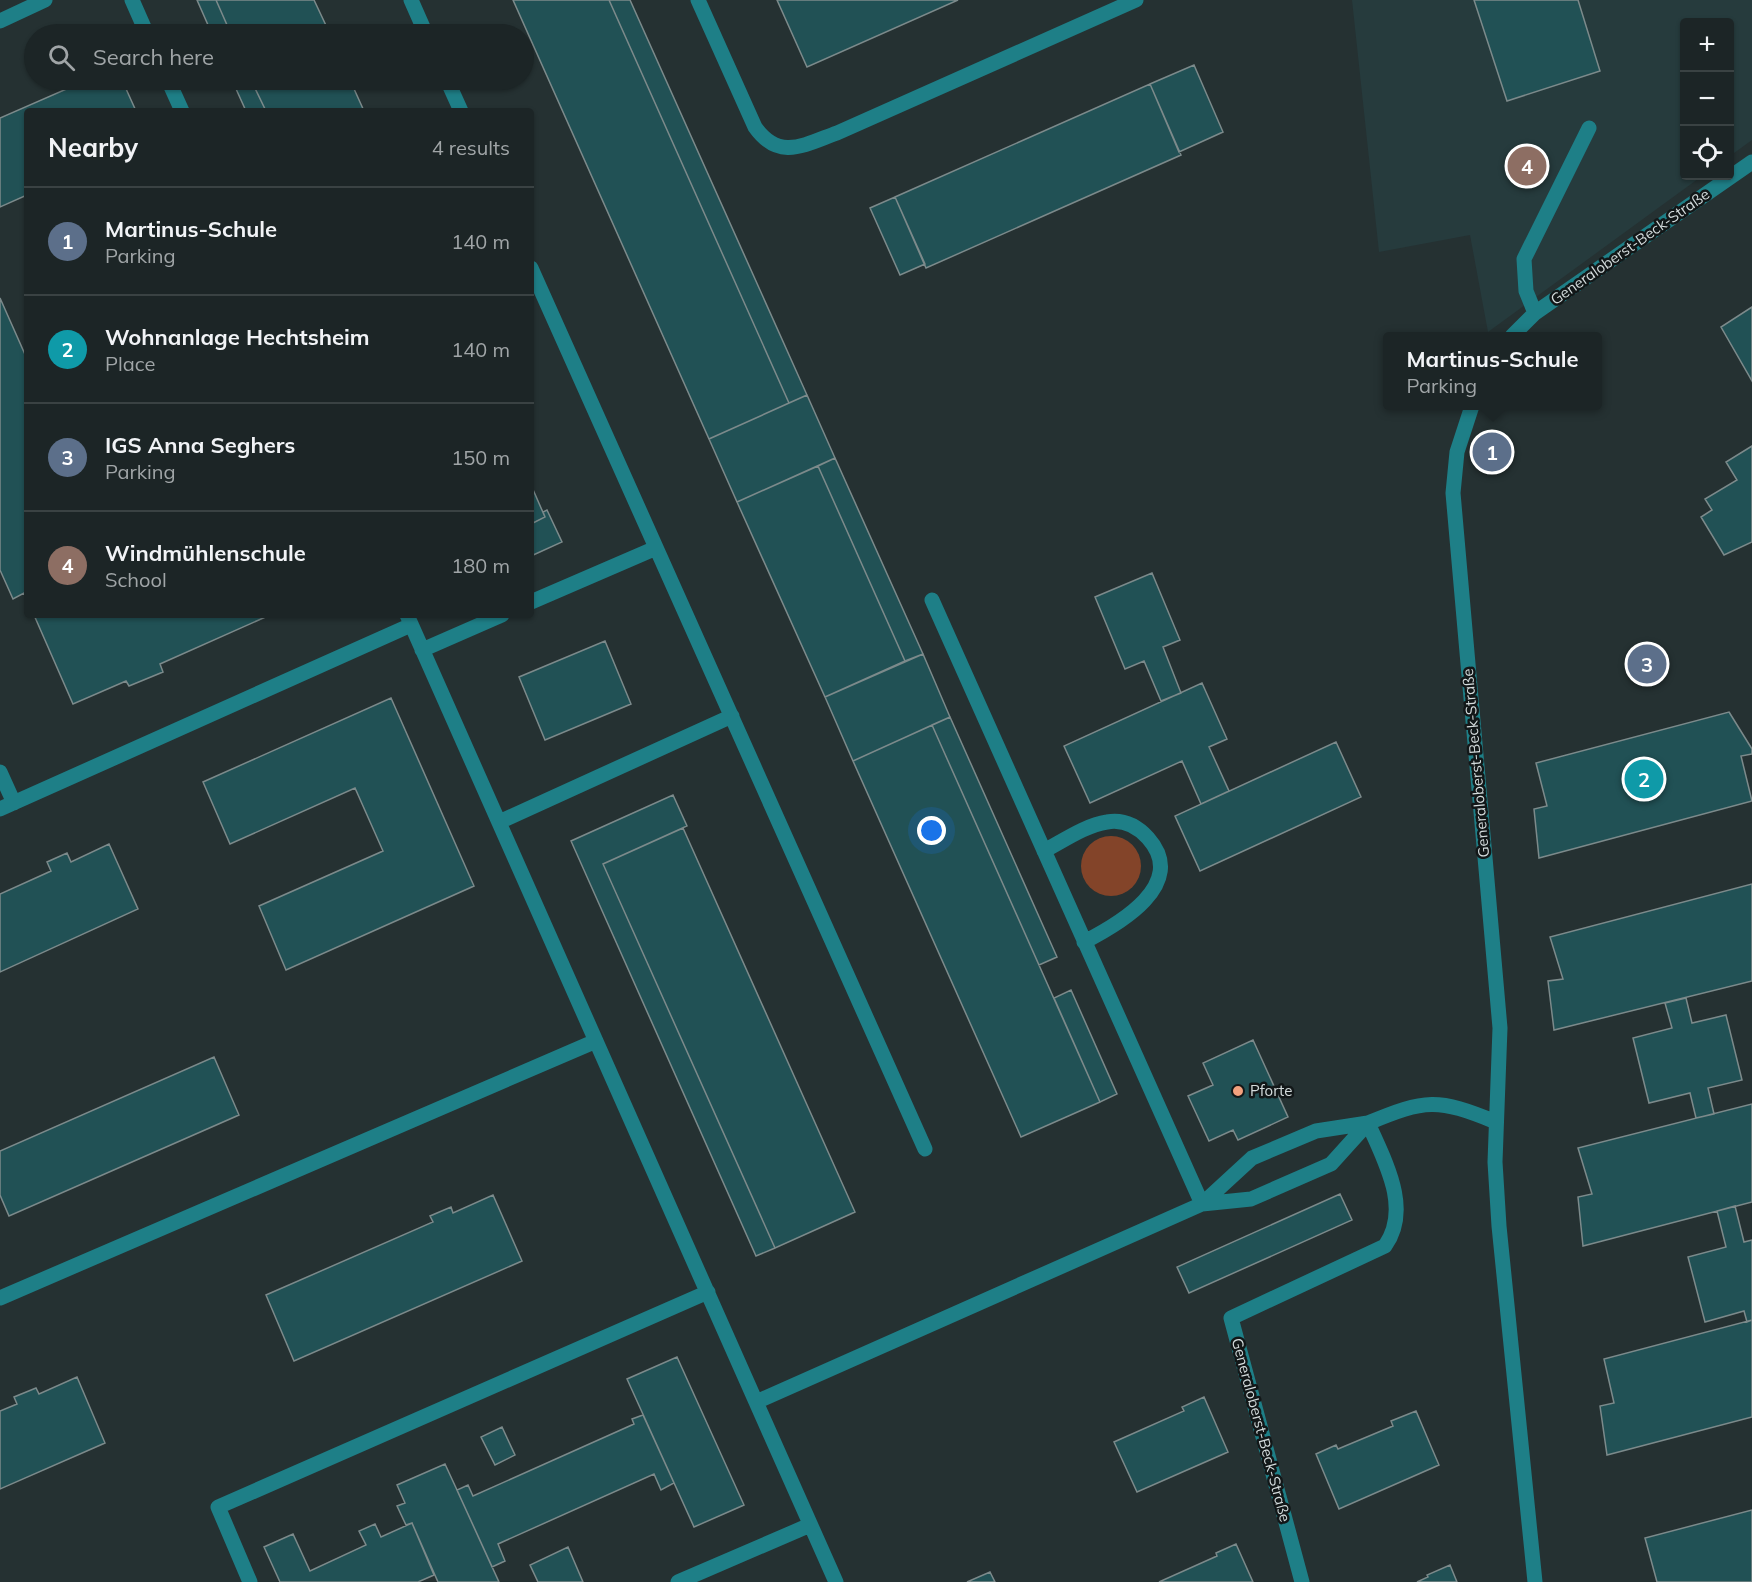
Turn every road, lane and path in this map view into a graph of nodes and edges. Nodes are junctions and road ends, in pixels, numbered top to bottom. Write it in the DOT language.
graph roads {
  1 [pos="45,0"];
  2 [pos="132,0"];
  3 [pos="411,0"];
  4 [pos="698,0"];
  5 [pos="1136,0"];
  6 [pos="0,21"];
  7 [pos="143,24"];
  8 [pos="422,24"];
  9 [pos="173,90"];
  10 [pos="452,90"];
  11 [pos="181,108"];
  12 [pos="460,108"];
  13 [pos="1589,128"];
  14 [pos="1752,162"];
  15 [pos="534,275"];
  16 [pos="1534,313"];
  17 [pos="1516,332"];
  18 [pos="1470,410"];
  19 [pos="656,548"];
  20 [pos="932,600"];
  21 [pos="534,601"];
  22 [pos="495,618"];
  23 [pos="409,620"];
  24 [pos="422,650"];
  25 [pos="732,716"];
  26 [pos="0,772"];
  27 [pos="7,806"];
  28 [pos="499,822"];
  29 [pos="1044,850"];
  30 [pos="1084,942"];
  31 [pos="596,1041"];
  32 [pos="1496,1122"];
  33 [pos="1368,1123"];
  34 [pos="925,1149"];
  35 [pos="1202,1204"];
  36 [pos="708,1292"];
  37 [pos="0,1298"];
  38 [pos="756,1402"];
  39 [pos="810,1525"];
  40 [pos="250,1582"];
  41 [pos="678,1582"];
  42 [pos="836,1582"];
  43 [pos="1302,1582"];
  44 [pos="1535,1582"];
  1 -- 6 [label="street"];
  2 -- 7 [label="street"];
  3 -- 8 [label="street"];
  4 -- 5 [label="street"];
  9 -- 11 [label="street"];
  10 -- 12 [label="street"];
  13 -- 16 [label="street"];
  14 -- 16 [label="street, Generaloberst-Beck-Straße"];
  15 -- 19 [label="street"];
  16 -- 17 [label="street, Generaloberst-Beck-Straße"];
  18 -- 32 [label="street, Generaloberst-Beck-Straße"];
  19 -- 21 [label="street"];
  19 -- 25 [label="street"];
  20 -- 29 [label="street"];
  22 -- 24 [label="street"];
  23 -- 24 [label="street"];
  23 -- 27 [label="street"];
  24 -- 28 [label="street"];
  25 -- 28 [label="street"];
  25 -- 34 [label="street"];
  26 -- 27 [label="street"];
  28 -- 31 [label="street"];
  29 -- 30 [label="street"];
  29 -- 30 [label="street"];
  30 -- 35 [label="street"];
  31 -- 36 [label="street"];
  31 -- 37 [label="street"];
  32 -- 33 [label="street"];
  32 -- 44 [label="street, Generaloberst-Beck-Straße"];
  33 -- 35 [label="street"];
  33 -- 35 [label="street"];
  33 -- 43 [label="street, Generaloberst-Beck-Straße"];
  35 -- 38 [label="street"];
  36 -- 38 [label="street"];
  36 -- 40 [label="street"];
  38 -- 39 [label="street"];
  39 -- 41 [label="street"];
  39 -- 42 [label="street"];
}
